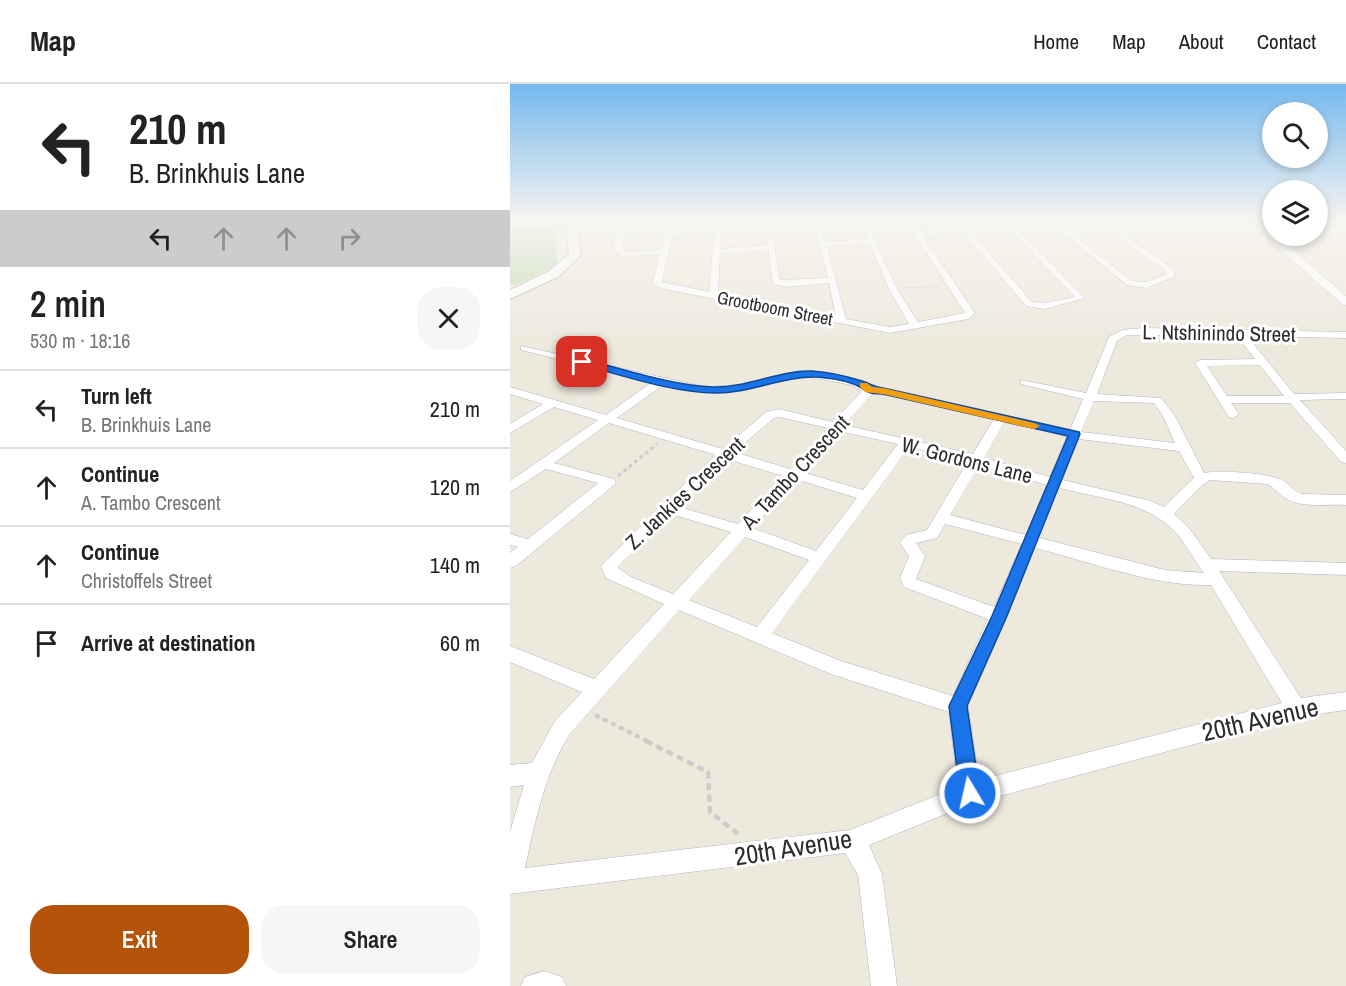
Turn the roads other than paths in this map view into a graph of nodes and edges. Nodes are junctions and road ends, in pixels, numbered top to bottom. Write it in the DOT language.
graph roads {
  1 [pos="569,263"];
  2 [pos="662,263"];
  3 [pos="715,263"];
  4 [pos="773,263"];
  5 [pos="828,263"];
  6 [pos="881,263"];
  7 [pos="938,263"];
  8 [pos="994,263"];
  9 [pos="1047,263"];
  10 [pos="1104,263"];
  11 [pos="1159,263"];
  12 [pos="1300,263"];
  13 [pos="833,280"];
  14 [pos="510,295"];
  15 [pos="713,296"];
  16 [pos="1346,302"];
  17 [pos="842,321"];
  18 [pos="916,327"];
  19 [pos="1239,332"];
  20 [pos="1346,335"];
  21 [pos="525,348"];
  22 [pos="1263,362"];
  23 [pos="661,381"];
  24 [pos="1025,382"];
  25 [pos="510,390"];
  26 [pos="869,390"];
  27 [pos="1346,396"];
  28 [pos="1090,397"];
  29 [pos="1292,398"];
  30 [pos="1223,399"];
  31 [pos="554,402"];
  32 [pos="1233,414"];
  33 [pos="1000,419"];
  34 [pos="607,420"];
  35 [pos="837,428"];
  36 [pos="510,429"];
  37 [pos="1075,434"];
  38 [pos="905,444"];
  39 [pos="1182,448"];
  40 [pos="726,453"];
  41 [pos="1346,459"];
  42 [pos="977,460"];
  43 [pos="544,464"];
  44 [pos="794,475"];
  45 [pos="1202,479"];
  46 [pos="1055,483"];
  47 [pos="510,488"];
  48 [pos="867,496"];
  49 [pos="1346,500"];
  50 [pos="667,508"];
  51 [pos="1165,514"];
  52 [pos="941,518"];
  53 [pos="741,530"];
  54 [pos="510,539"];
  55 [pos="1031,542"];
  56 [pos="530,546"];
  57 [pos="820,558"];
  58 [pos="510,562"];
  59 [pos="1205,565"];
  60 [pos="1346,569"];
  61 [pos="1216,579"];
  62 [pos="677,601"];
  63 [pos="999,616"];
  64 [pos="760,636"];
  65 [pos="510,654"];
  66 [pos="596,689"];
  67 [pos="1346,701"];
  68 [pos="958,706"];
  69 [pos="1296,708"];
  70 [pos="537,773"];
  71 [pos="510,776"];
  72 [pos="970,793"];
  73 [pos="850,841"];
  74 [pos="510,882"];
  75 [pos="534,986"];
  76 [pos="553,986"];
  77 [pos="884,986"];
  1 -- 14 [label="main road"];
  2 -- 15 [label="street, Grootboom Street"];
  3 -- 15 [label="street"];
  4 -- 13 [label="street"];
  5 -- 13 [label="street"];
  6 -- 18 [label="street"];
  7 -- 18 [label="street, Grootboom Street"];
  8 -- 9 [label="street"];
  10 -- 11 [label="street"];
  12 -- 16 [label="street"];
  13 -- 17 [label="street"];
  15 -- 17 [label="street, Grootboom Street"];
  17 -- 18 [label="street, Grootboom Street"];
  19 -- 20 [label="street, L. Ntshinindo Street"];
  19 -- 22 [label="street"];
  19 -- 28 [label="street, L. Ntshinindo Street"];
  21 -- 23 [label="street"];
  22 -- 29 [label="street"];
  22 -- 30 [label="street"];
  23 -- 26 [label="street"];
  23 -- 34 [label="street"];
  24 -- 28 [label="street"];
  25 -- 31 [label="street"];
  26 -- 33 [label="street"];
  26 -- 35 [label="street, A. Tambo Crescent"];
  27 -- 29 [label="street"];
  28 -- 37 [label="street, L. Ntshinindo Street"];
  28 -- 39 [label="street"];
  29 -- 30 [label="street"];
  29 -- 41 [label="street"];
  30 -- 32 [label="street"];
  31 -- 34 [label="street"];
  31 -- 36 [label="street"];
  33 -- 37 [label="street"];
  33 -- 42 [label="street"];
  34 -- 40 [label="street"];
  34 -- 43 [label="street"];
  35 -- 38 [label="street, W. Gordons Lane"];
  35 -- 40 [label="street, Z. Jankies Crescent"];
  35 -- 44 [label="street, A. Tambo Crescent"];
  37 -- 39 [label="street"];
  37 -- 46 [label="street, L. Ntshinindo Street"];
  38 -- 42 [label="street, W. Gordons Lane"];
  38 -- 48 [label="street"];
  39 -- 45 [label="street"];
  40 -- 44 [label="street"];
  40 -- 50 [label="street, Z. Jankies Crescent"];
  42 -- 46 [label="street, W. Gordons Lane"];
  42 -- 52 [label="street"];
  43 -- 47 [label="street"];
  43 -- 56 [label="street"];
  44 -- 48 [label="street"];
  44 -- 53 [label="street, A. Tambo Crescent"];
  45 -- 49 [label="street"];
  45 -- 51 [label="street"];
  46 -- 51 [label="street, W. Gordons Lane"];
  46 -- 55 [label="street, L. Ntshinindo Street"];
  48 -- 57 [label="street"];
  50 -- 53 [label="street"];
  50 -- 62 [label="street, Z. Jankies Crescent"];
  51 -- 59 [label="street"];
  52 -- 55 [label="street"];
  52 -- 63 [label="street"];
  53 -- 57 [label="street"];
  53 -- 62 [label="street, A. Tambo Crescent"];
  54 -- 56 [label="street"];
  55 -- 61 [label="street"];
  55 -- 63 [label="street, L. Ntshinindo Street"];
  56 -- 58 [label="street"];
  57 -- 64 [label="street"];
  59 -- 60 [label="street"];
  59 -- 61 [label="street"];
  61 -- 69 [label="street"];
  62 -- 64 [label="street"];
  62 -- 66 [label="street, A. Tambo Crescent"];
  63 -- 68 [label="street, L. Ntshinindo Street"];
  64 -- 68 [label="street"];
  65 -- 66 [label="street"];
  66 -- 70 [label="street, A. Tambo Crescent"];
  67 -- 69 [label="street, 20th Avenue"];
  68 -- 72 [label="street"];
  69 -- 72 [label="street, 20th Avenue"];
  70 -- 71 [label="street"];
  70 -- 74 [label="street, A. Tambo Crescent"];
  72 -- 73 [label="street, 20th Avenue"];
  73 -- 74 [label="street, 20th Avenue"];
  73 -- 77 [label="street"];
  75 -- 76 [label="street"];
}
